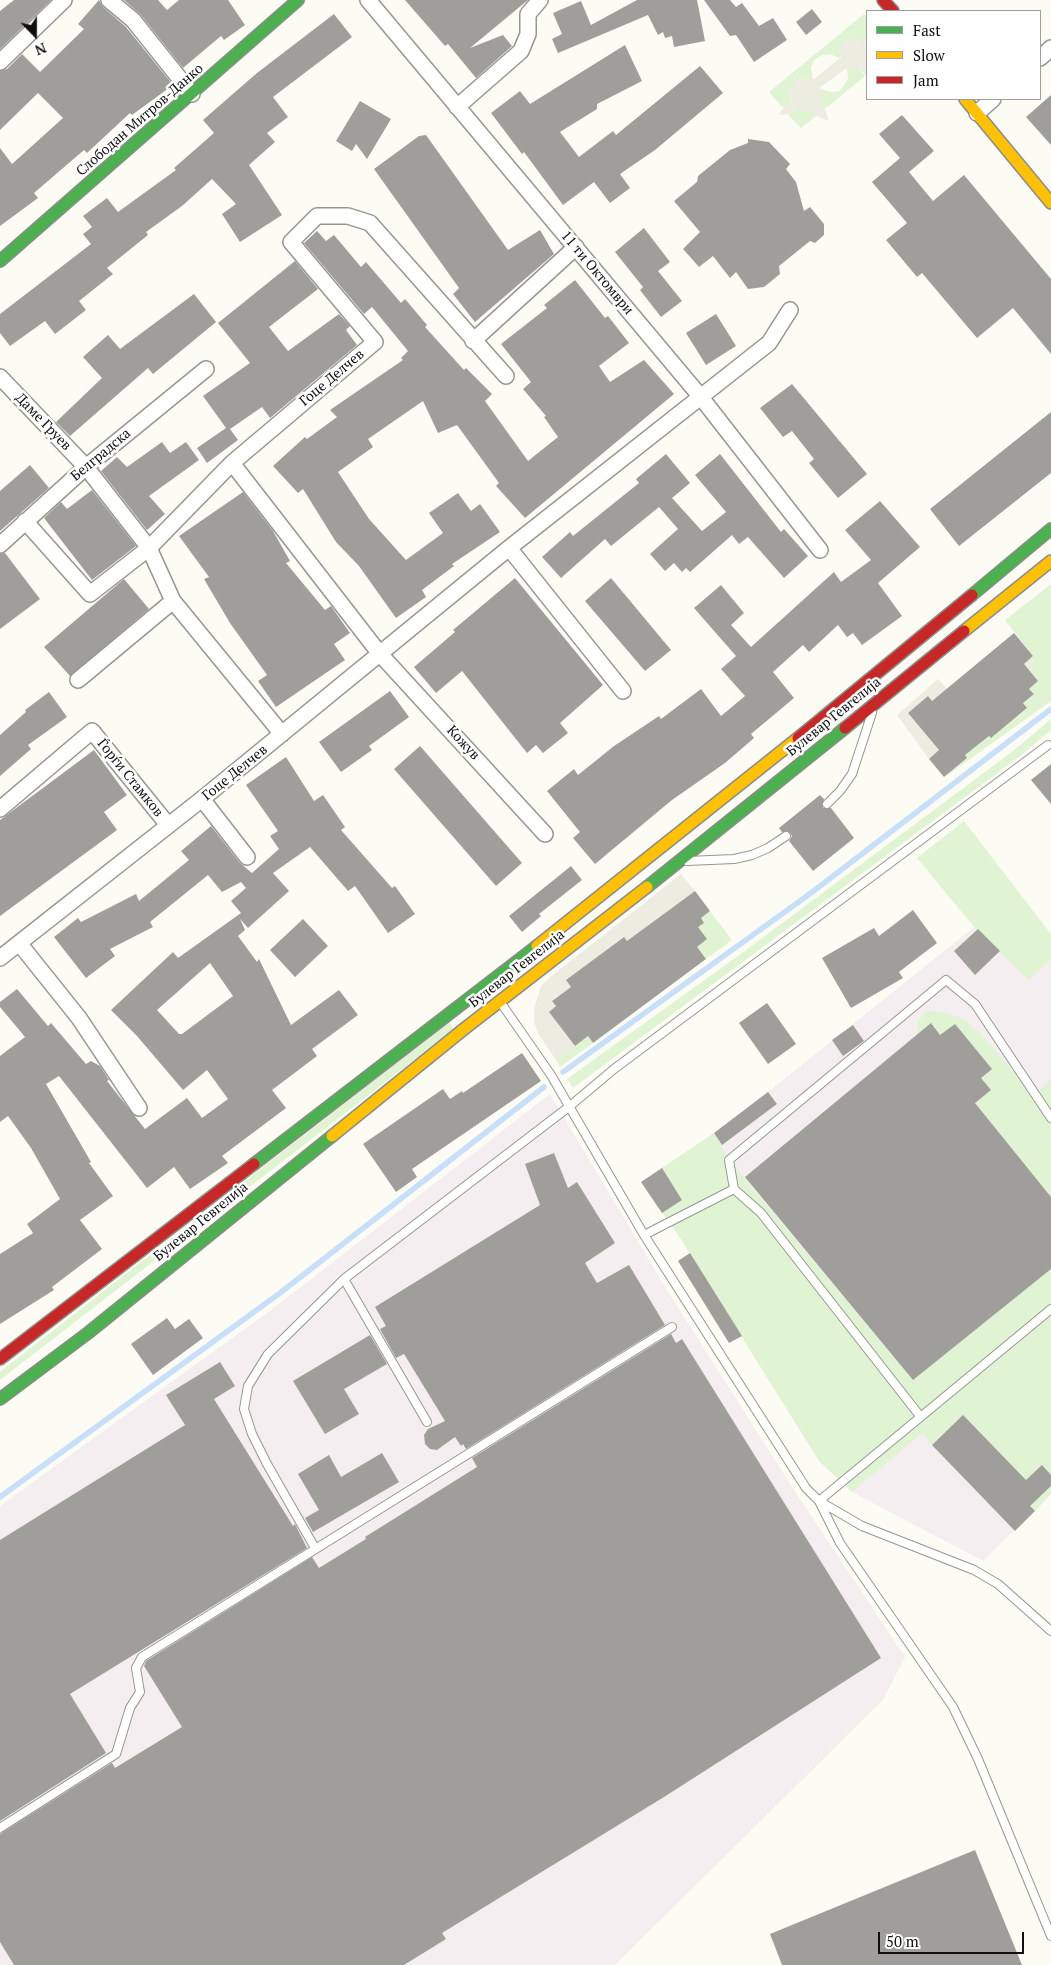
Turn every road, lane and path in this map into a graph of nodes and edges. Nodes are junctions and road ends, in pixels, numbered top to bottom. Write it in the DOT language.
graph roads {
  1 [pos="64,0"];
  2 [pos="109,0"];
  3 [pos="298,0"];
  4 [pos="368,0"];
  5 [pos="540,0"];
  6 [pos="883,0"];
  7 [pos="893,10"];
  8 [pos="1051,48"];
  9 [pos="1041,57"];
  10 [pos="0,62"];
  11 [pos="192,94"];
  12 [pos="967,100"];
  13 [pos="992,100"];
  14 [pos="457,107"];
  15 [pos="977,113"];
  16 [pos="1051,203"];
  17 [pos="576,248"];
  18 [pos="0,261"];
  19 [pos="790,310"];
  20 [pos="473,341"];
  21 [pos="206,369"];
  22 [pos="506,376"];
  23 [pos="0,377"];
  24 [pos="700,396"];
  25 [pos="232,463"];
  26 [pos="86,467"];
  27 [pos="25,521"];
  28 [pos="1051,529"];
  29 [pos="0,546"];
  30 [pos="149,548"];
  31 [pos="508,548"];
  32 [pos="820,550"];
  33 [pos="1051,561"];
  34 [pos="173,601"];
  35 [pos="380,654"];
  36 [pos="78,680"];
  37 [pos="623,691"];
  38 [pos="875,702"];
  39 [pos="282,734"];
  40 [pos="1048,745"];
  41 [pos="202,800"];
  42 [pos="827,804"];
  43 [pos="0,809"];
  44 [pos="168,825"];
  45 [pos="545,834"];
  46 [pos="786,836"];
  47 [pos="247,857"];
  48 [pos="680,862"];
  49 [pos="19,943"];
  50 [pos="0,958"];
  51 [pos="494,994"];
  52 [pos="570,1106"];
  53 [pos="139,1108"];
  54 [pos="1051,1118"];
  55 [pos="734,1189"];
  56 [pos="644,1235"];
  57 [pos="344,1279"];
  58 [pos="1051,1308"];
  59 [pos="672,1327"];
  60 [pos="0,1359"];
  61 [pos="0,1399"];
  62 [pos="920,1416"];
  63 [pos="427,1422"];
  64 [pos="819,1501"];
  65 [pos="315,1548"];
  66 [pos="1051,1632"];
  67 [pos="0,1828"];
  68 [pos="1051,1936"];
  1 -- 10 [label="street"];
  2 -- 11 [label="street"];
  3 -- 11 [label="main road, Слободан Митров-Данко"];
  4 -- 14 [label="street, 11 ти Октомври"];
  5 -- 14 [label="street"];
  6 -- 7 [label="main road"];
  8 -- 9 [label="street"];
  11 -- 18 [label="main road, Слободан Митров-Данко"];
  12 -- 15 [label="main road"];
  13 -- 15 [label="street"];
  14 -- 17 [label="street, 11 ти Октомври"];
  15 -- 16 [label="main road"];
  17 -- 20 [label="street"];
  17 -- 24 [label="street, 11 ти Октомври"];
  19 -- 24 [label="street, Гоце Делчев"];
  20 -- 22 [label="street, Гоце Делчев"];
  20 -- 25 [label="street, Гоце Делчев"];
  21 -- 26 [label="street, Белградска"];
  23 -- 26 [label="street, Даме Груев"];
  24 -- 31 [label="street, Гоце Делчев"];
  24 -- 32 [label="street, 11 ти Октомври"];
  25 -- 30 [label="street, Гоце Делчев"];
  25 -- 35 [label="street, Кожув"];
  26 -- 27 [label="street, Белградска"];
  26 -- 30 [label="street, Даме Груев"];
  27 -- 29 [label="street, Белградска"];
  27 -- 30 [label="street, Гоце Делчев"];
  28 -- 51 [label="main road, Булевар Гевгелија"];
  30 -- 34 [label="street, Даме Груев"];
  31 -- 35 [label="street, Гоце Делчев"];
  31 -- 37 [label="street"];
  33 -- 38 [label="main road, Булевар Гевгелија"];
  34 -- 36 [label="street"];
  34 -- 39 [label="street, Даме Груев"];
  35 -- 39 [label="street, Гоце Делчев"];
  35 -- 45 [label="street, Кожув"];
  38 -- 42 [label="lane"];
  38 -- 48 [label="main road, Булевар Гевгелија"];
  39 -- 41 [label="street, Гоце Делчев"];
  40 -- 52 [label="lane"];
  41 -- 44 [label="street, Гоце Делчев"];
  41 -- 47 [label="street"];
  43 -- 44 [label="street, Ѓорѓи Стамков"];
  44 -- 49 [label="street, Гоце Делчев"];
  46 -- 48 [label="lane"];
  48 -- 51 [label="main road, Булевар Гевгелија"];
  49 -- 50 [label="street, Гоце Делчев"];
  49 -- 53 [label="street"];
  51 -- 52 [label="lane"];
  51 -- 60 [label="main road, Булевар Гевгелија"];
  51 -- 61 [label="main road, Булевар Гевгелија"];
  52 -- 56 [label="lane"];
  52 -- 57 [label="lane"];
  54 -- 55 [label="lane"];
  55 -- 56 [label="lane"];
  55 -- 62 [label="lane"];
  56 -- 64 [label="lane"];
  57 -- 63 [label="lane"];
  57 -- 65 [label="lane"];
  58 -- 62 [label="lane"];
  59 -- 65 [label="lane"];
  62 -- 64 [label="lane"];
  64 -- 66 [label="lane"];
  64 -- 68 [label="lane"];
  65 -- 67 [label="lane"];
}
